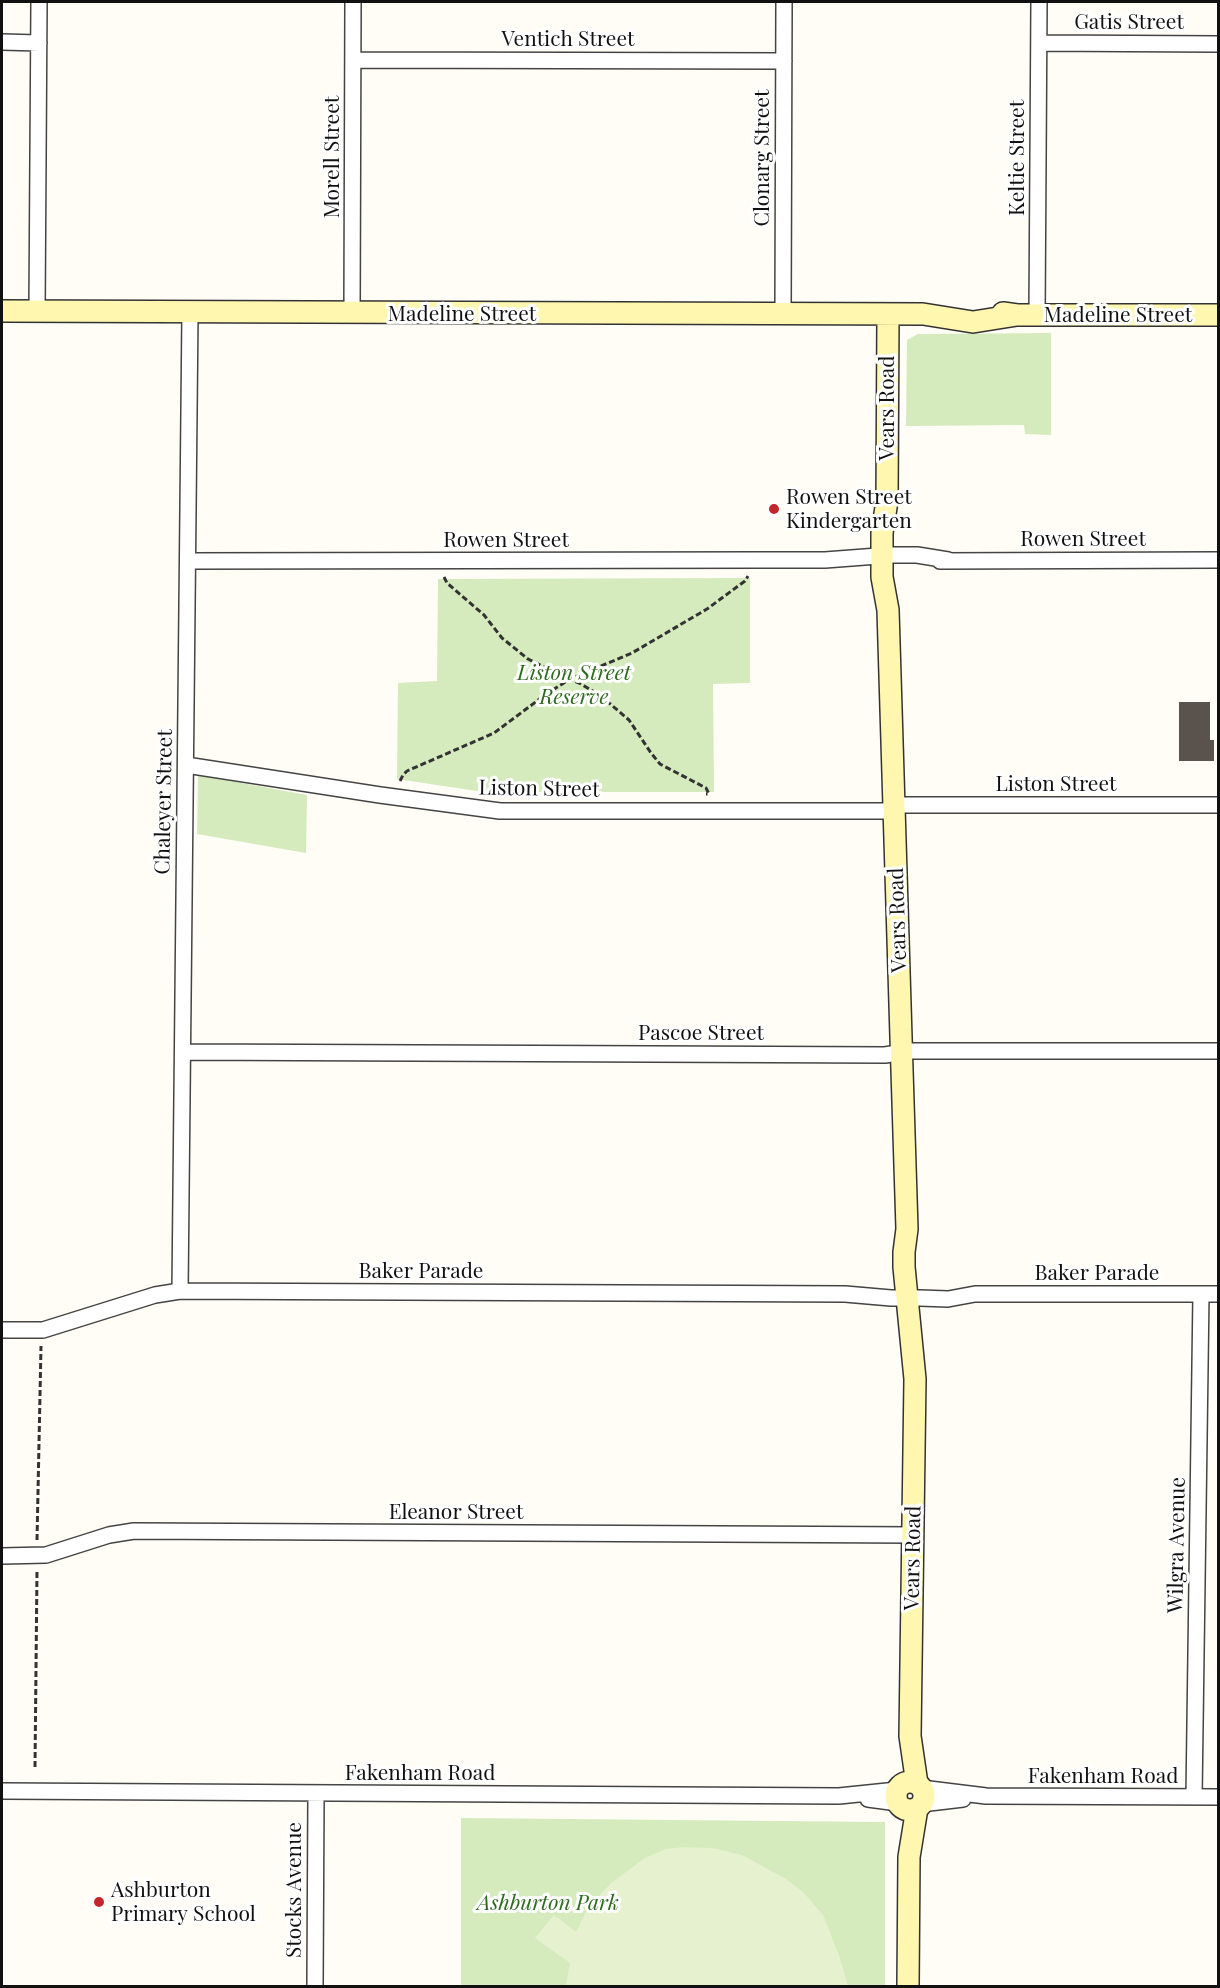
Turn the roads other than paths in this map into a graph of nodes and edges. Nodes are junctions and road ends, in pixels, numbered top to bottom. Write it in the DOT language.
graph roads {
  1 [pos="39,2"];
  2 [pos="353,2"];
  3 [pos="784,2"];
  4 [pos="1039,2"];
  5 [pos="2,42"];
  6 [pos="39,43"];
  7 [pos="1039,43"];
  8 [pos="1218,44"];
  9 [pos="353,60"];
  10 [pos="784,61"];
  11 [pos="2,311"];
  12 [pos="37,311"];
  13 [pos="190,313"];
  14 [pos="352,314"];
  15 [pos="783,314"];
  16 [pos="888,315"];
  17 [pos="1027,315"];
  18 [pos="1218,315"];
  19 [pos="887,560"];
  20 [pos="1218,560"];
  21 [pos="188,561"];
  22 [pos="186,765"];
  23 [pos="1218,805"];
  24 [pos="894,808"];
  25 [pos="1218,1051"];
  26 [pos="183,1052"];
  27 [pos="902,1053"];
  28 [pos="180,1291"];
  29 [pos="913,1294"];
  30 [pos="1201,1294"];
  31 [pos="1218,1294"];
  32 [pos="2,1330"];
  33 [pos="914,1535"];
  34 [pos="2,1556"];
  35 [pos="2,1791"];
  36 [pos="316,1793"];
  37 [pos="909,1796"];
  38 [pos="1194,1797"];
  39 [pos="1218,1797"];
  40 [pos="315,1986"];
  41 [pos="908,1986"];
  1 -- 6 [label="street"];
  2 -- 9 [label="street, Morell Street"];
  3 -- 10 [label="street, Clonarg Street"];
  4 -- 7 [label="street, Keltie Street"];
  5 -- 6 [label="street"];
  6 -- 12 [label="street"];
  7 -- 8 [label="street, Gatis Street"];
  7 -- 17 [label="street, Keltie Street"];
  9 -- 10 [label="street, Ventich Street"];
  9 -- 14 [label="street, Morell Street"];
  10 -- 15 [label="street, Clonarg Street"];
  11 -- 12 [label="street, Madeline Street"];
  12 -- 13 [label="street, Madeline Street"];
  13 -- 14 [label="street, Madeline Street"];
  13 -- 21 [label="street, Chaleyer Street"];
  14 -- 15 [label="street, Madeline Street"];
  15 -- 16 [label="street, Madeline Street"];
  16 -- 17 [label="street, Madeline Street"];
  16 -- 19 [label="street, Vears Road"];
  17 -- 18 [label="street, Madeline Street"];
  19 -- 20 [label="street, Rowen Street"];
  19 -- 21 [label="street, Rowen Street"];
  19 -- 24 [label="street, Vears Road"];
  21 -- 22 [label="street, Chaleyer Street"];
  22 -- 24 [label="street, Liston Street"];
  22 -- 26 [label="street, Chaleyer Street"];
  23 -- 24 [label="street, Liston Street"];
  24 -- 27 [label="street, Vears Road"];
  25 -- 27 [label="street, Pascoe Street"];
  26 -- 27 [label="street, Pascoe Street"];
  26 -- 28 [label="street, Chaleyer Street"];
  27 -- 29 [label="street, Vears Road"];
  28 -- 29 [label="street, Baker Parade"];
  28 -- 32 [label="street, Baker Parade"];
  29 -- 30 [label="street, Baker Parade"];
  29 -- 33 [label="street, Vears Road"];
  30 -- 31 [label="street, Baker Parade"];
  30 -- 38 [label="street, Wilgra Avenue"];
  33 -- 34 [label="street, Eleanor Street"];
  33 -- 37 [label="street, Vears Road"];
  35 -- 36 [label="street, Fakenham Road"];
  36 -- 37 [label="street, Fakenham Road"];
  36 -- 40 [label="street, Stocks Avenue"];
  37 -- 38 [label="street, Fakenham Road"];
  37 -- 41 [label="street, Vears Road"];
  38 -- 39 [label="street, Fakenham Road"];
}
